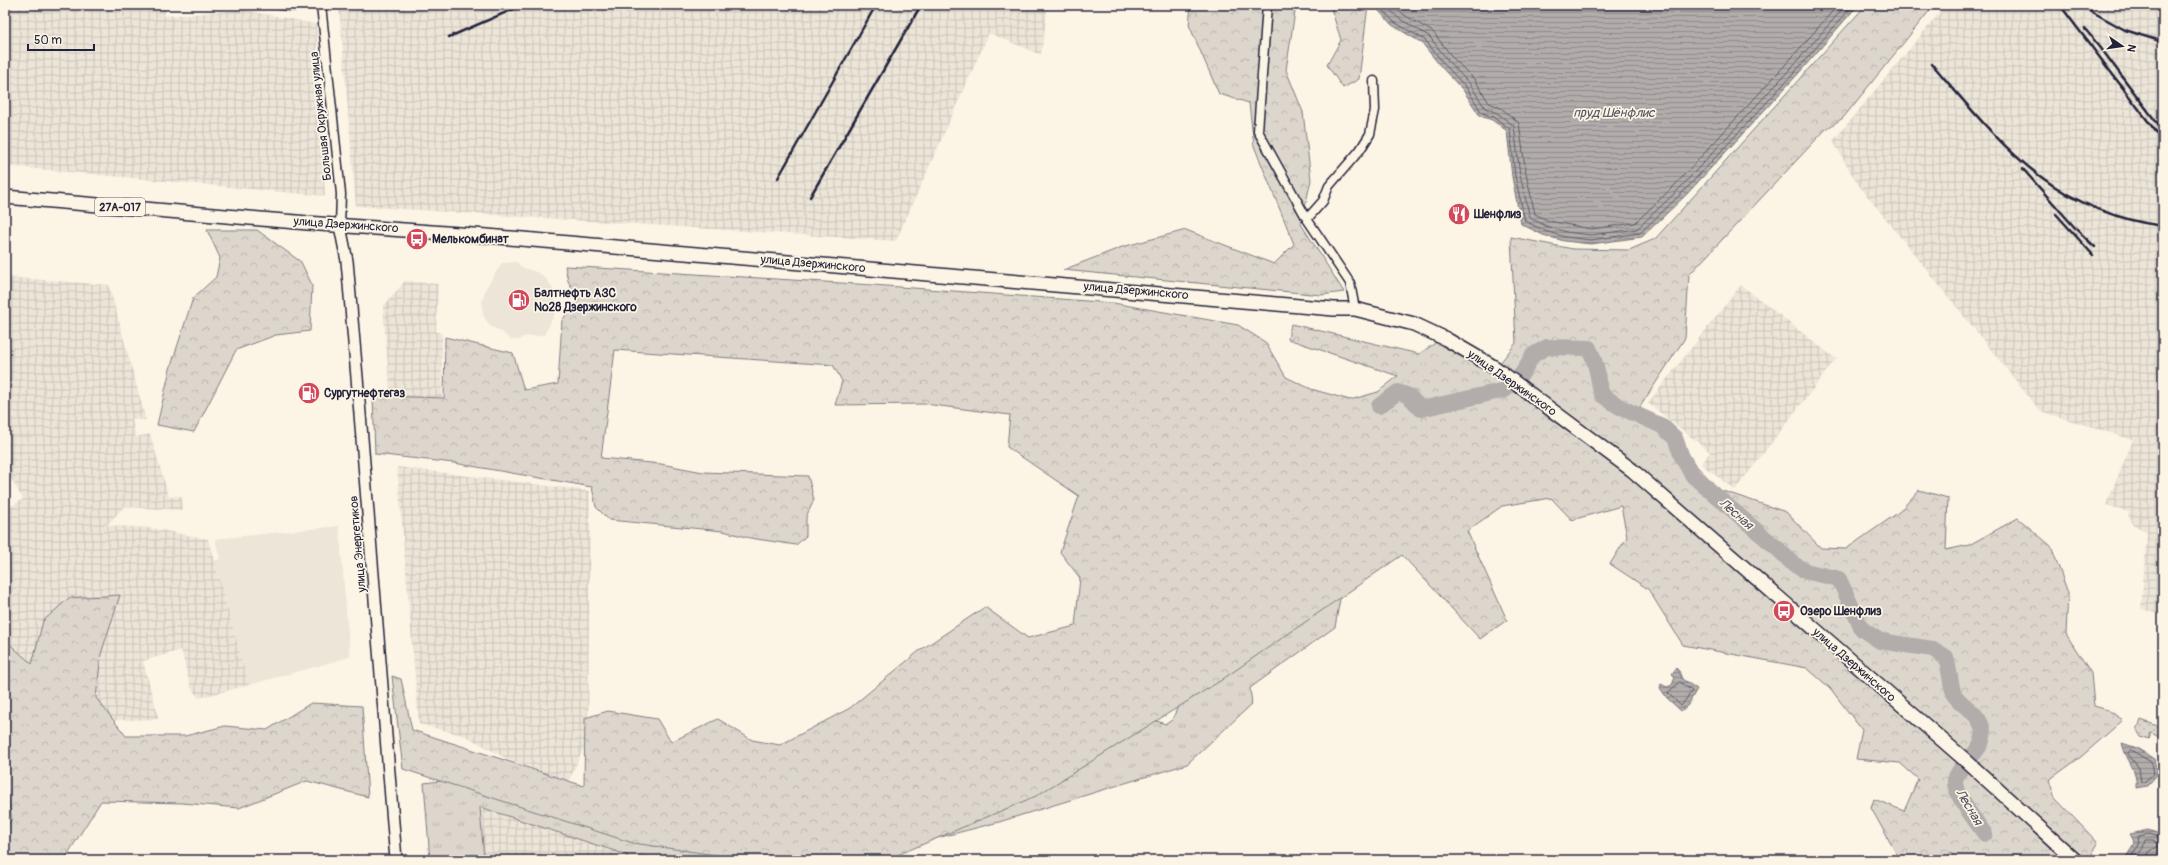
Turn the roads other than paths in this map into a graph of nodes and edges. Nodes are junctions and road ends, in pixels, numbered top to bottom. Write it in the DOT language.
graph roads {
  1 [pos="322,5"];
  2 [pos="1267,5"];
  3 [pos="1374,81"];
  4 [pos="5,197"];
  5 [pos="1307,219"];
  6 [pos="340,226"];
  7 [pos="1355,309"];
  8 [pos="396,860"];
  9 [pos="2075,860"];
  1 -- 6 [label="street, Большая Окружная улица"];
  2 -- 5 [label="street"];
  3 -- 5 [label="street"];
  4 -- 6 [label="main road, улица Дзержинского / 27А-017"];
  5 -- 7 [label="street"];
  6 -- 7 [label="main road, улица Дзержинского"];
  6 -- 8 [label="main road, улица Энергетиков"];
  7 -- 9 [label="main road, улица Дзержинского"];
}
